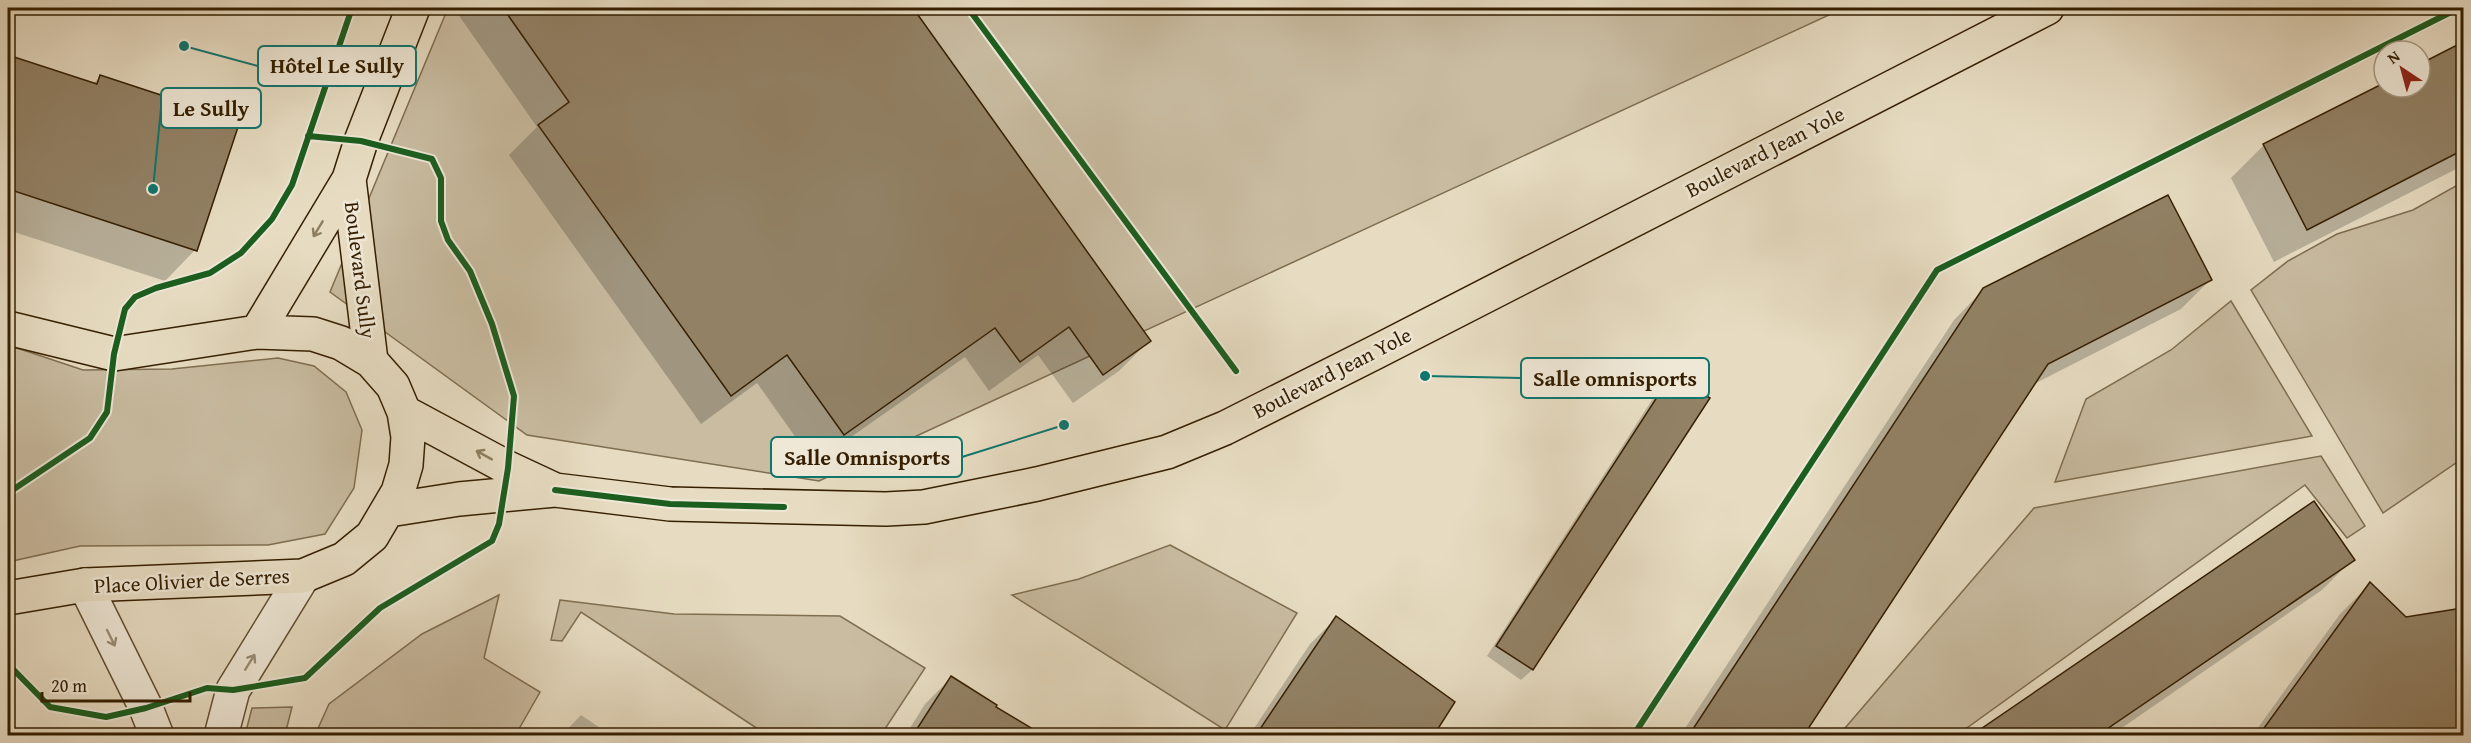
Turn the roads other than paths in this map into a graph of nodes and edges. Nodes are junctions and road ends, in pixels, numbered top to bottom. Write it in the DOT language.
graph roads {
  1 [pos="413,8"];
  2 [pos="2047,8"];
  3 [pos="349,179"];
  4 [pos="8,328"];
  5 [pos="257,332"];
  6 [pos="371,361"];
  7 [pos="404,412"];
  8 [pos="555,490"];
  9 [pos="389,510"];
  10 [pos="303,576"];
  11 [pos="85,585"];
  12 [pos="8,598"];
  13 [pos="157,735"];
  14 [pos="221,735"];
  1 -- 3 [label="main road, Boulevard Sully"];
  2 -- 8 [label="main road, Boulevard Jean Yole"];
  3 -- 5 [label="main road, Boulevard Sully, one-way"];
  3 -- 6 [label="main road, Boulevard Sully"];
  4 -- 5 [label="main road, Place Olivier de Serres"];
  5 -- 6 [label="main road, Place Olivier de Serres"];
  6 -- 7 [label="main road, Place Olivier de Serres"];
  8 -- 7 [label="main road, Boulevard Jean Yole, one-way"];
  7 -- 9 [label="main road, Place Olivier de Serres"];
  8 -- 9 [label="main road, Boulevard Jean Yole"];
  9 -- 10 [label="main road, Place Olivier de Serres"];
  10 -- 11 [label="main road, Place Olivier de Serres"];
  14 -- 10 [label="street, one-way"];
  11 -- 12 [label="main road, Place Olivier de Serres"];
  11 -- 13 [label="street, one-way"];
}
